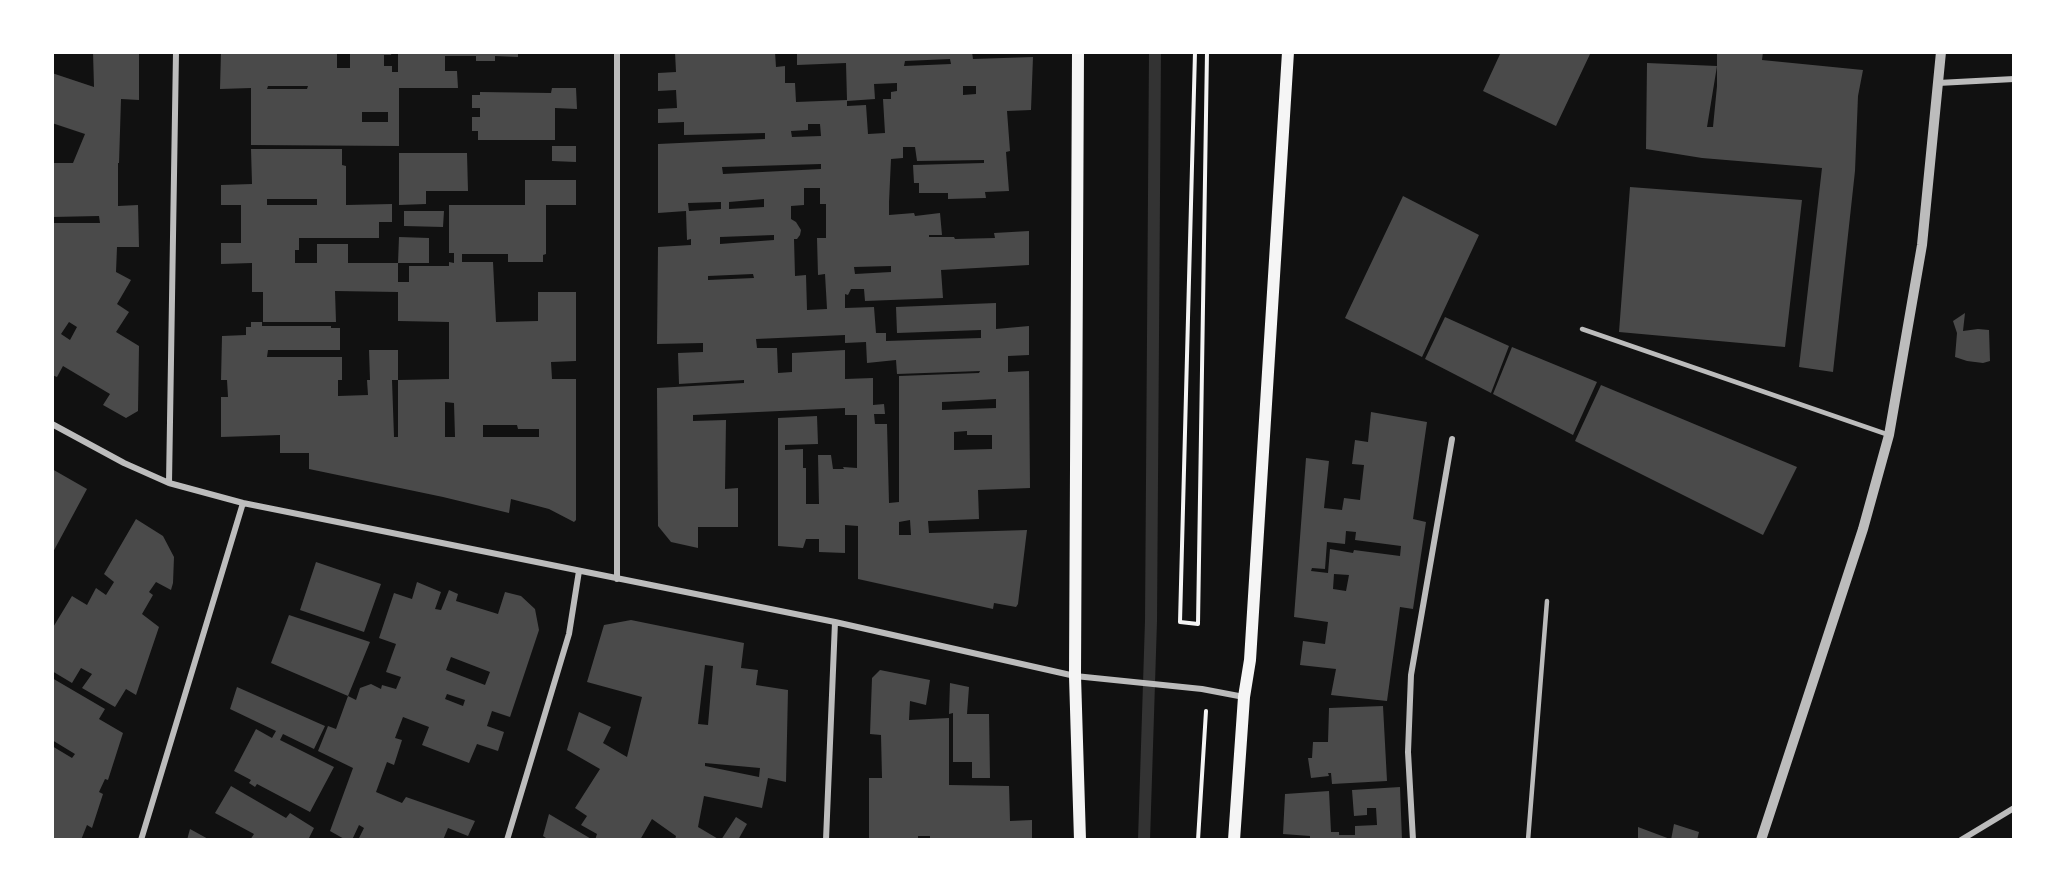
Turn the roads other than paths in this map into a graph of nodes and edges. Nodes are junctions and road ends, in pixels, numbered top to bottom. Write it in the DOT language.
graph roads {
  1 [pos="176,52"];
  2 [pos="617,52"];
  3 [pos="1078,52"];
  4 [pos="1288,52"];
  5 [pos="1941,52"];
  6 [pos="2013,79"];
  7 [pos="1938,83"];
  8 [pos="1582,329"];
  9 [pos="52,424"];
  10 [pos="1889,435"];
  11 [pos="1452,439"];
  12 [pos="169,483"];
  13 [pos="243,503"];
  14 [pos="579,571"];
  15 [pos="617,579"];
  16 [pos="1547,601"];
  17 [pos="835,622"];
  18 [pos="1075,676"];
  19 [pos="1245,697"];
  20 [pos="2013,808"];
  21 [pos="141,840"];
  22 [pos="507,840"];
  23 [pos="826,840"];
  24 [pos="1080,840"];
  25 [pos="1234,840"];
  26 [pos="1413,840"];
  27 [pos="1528,840"];
  28 [pos="1761,840"];
  29 [pos="1961,840"];
  1 -- 12 [label="street"];
  2 -- 15 [label="street"];
  3 -- 18 [label="main road"];
  4 -- 19 [label="main road"];
  5 -- 7 [label="street"];
  6 -- 7 [label="street"];
  7 -- 10 [label="street"];
  8 -- 10 [label="lane"];
  9 -- 12 [label="street"];
  10 -- 28 [label="street"];
  11 -- 26 [label="street"];
  12 -- 13 [label="street"];
  13 -- 14 [label="street"];
  13 -- 21 [label="street"];
  14 -- 15 [label="street"];
  14 -- 22 [label="street"];
  15 -- 17 [label="street"];
  16 -- 27 [label="lane"];
  17 -- 18 [label="street"];
  17 -- 23 [label="street"];
  18 -- 19 [label="street"];
  18 -- 24 [label="main road"];
  19 -- 25 [label="main road"];
  20 -- 29 [label="street"];
}
